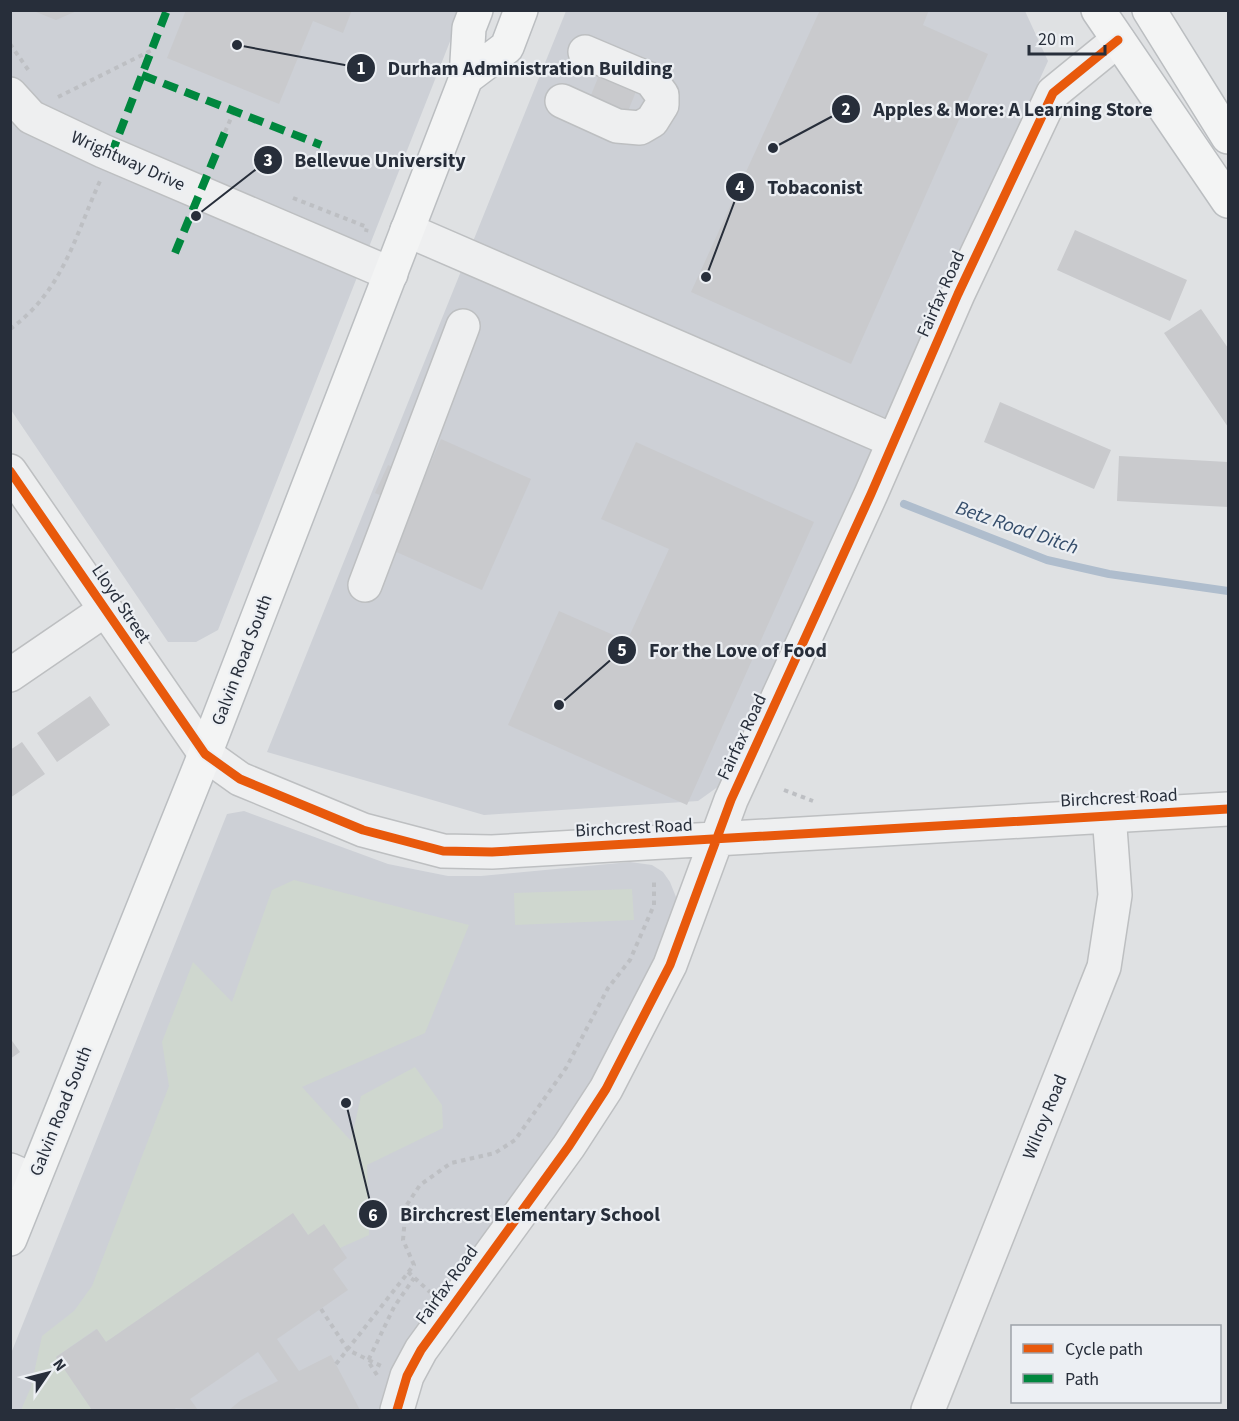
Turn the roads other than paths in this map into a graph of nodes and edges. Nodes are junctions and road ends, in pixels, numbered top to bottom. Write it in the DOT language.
graph roads {
  1 [pos="476,10"];
  2 [pos="522,10"];
  3 [pos="1098,10"];
  4 [pos="1149,10"];
  5 [pos="1118,40"];
  6 [pos="585,52"];
  7 [pos="466,78"];
  8 [pos="562,101"];
  9 [pos="21,105"];
  10 [pos="1228,137"];
  11 [pos="1228,201"];
  12 [pos="407,230"];
  13 [pos="391,274"];
  14 [pos="463,326"];
  15 [pos="894,441"];
  16 [pos="10,471"];
  17 [pos="365,585"];
  18 [pos="105,610"];
  19 [pos="10,675"];
  20 [pos="205,754"];
  21 [pos="1228,808"];
  22 [pos="1109,814"];
  23 [pos="714,841"];
  24 [pos="22,1175"];
  25 [pos="10,1239"];
  26 [pos="397,1410"];
  27 [pos="928,1410"];
  1 -- 7 [label="main road, Galvin Road South"];
  2 -- 7 [label="main road"];
  3 -- 5 [label="main road"];
  4 -- 10 [label="main road"];
  5 -- 11 [label="main road"];
  5 -- 15 [label="street, Fairfax Road"];
  6 -- 8 [label="street"];
  7 -- 12 [label="main road, Galvin Road South"];
  9 -- 13 [label="street, Wrightway Drive"];
  12 -- 13 [label="main road, Galvin Road South"];
  12 -- 15 [label="street"];
  13 -- 20 [label="main road, Galvin Road South"];
  14 -- 17 [label="street"];
  15 -- 23 [label="street, Fairfax Road"];
  16 -- 18 [label="street, Lloyd Street"];
  18 -- 19 [label="street"];
  18 -- 20 [label="street, Lloyd Street"];
  20 -- 23 [label="street, Birchcrest Road"];
  20 -- 24 [label="main road, Galvin Road South"];
  21 -- 22 [label="street, Birchcrest Road"];
  22 -- 23 [label="street, Birchcrest Road"];
  22 -- 27 [label="street, Wilroy Road"];
  23 -- 26 [label="street, Fairfax Road"];
  24 -- 25 [label="main road, Galvin Road South"];
}
